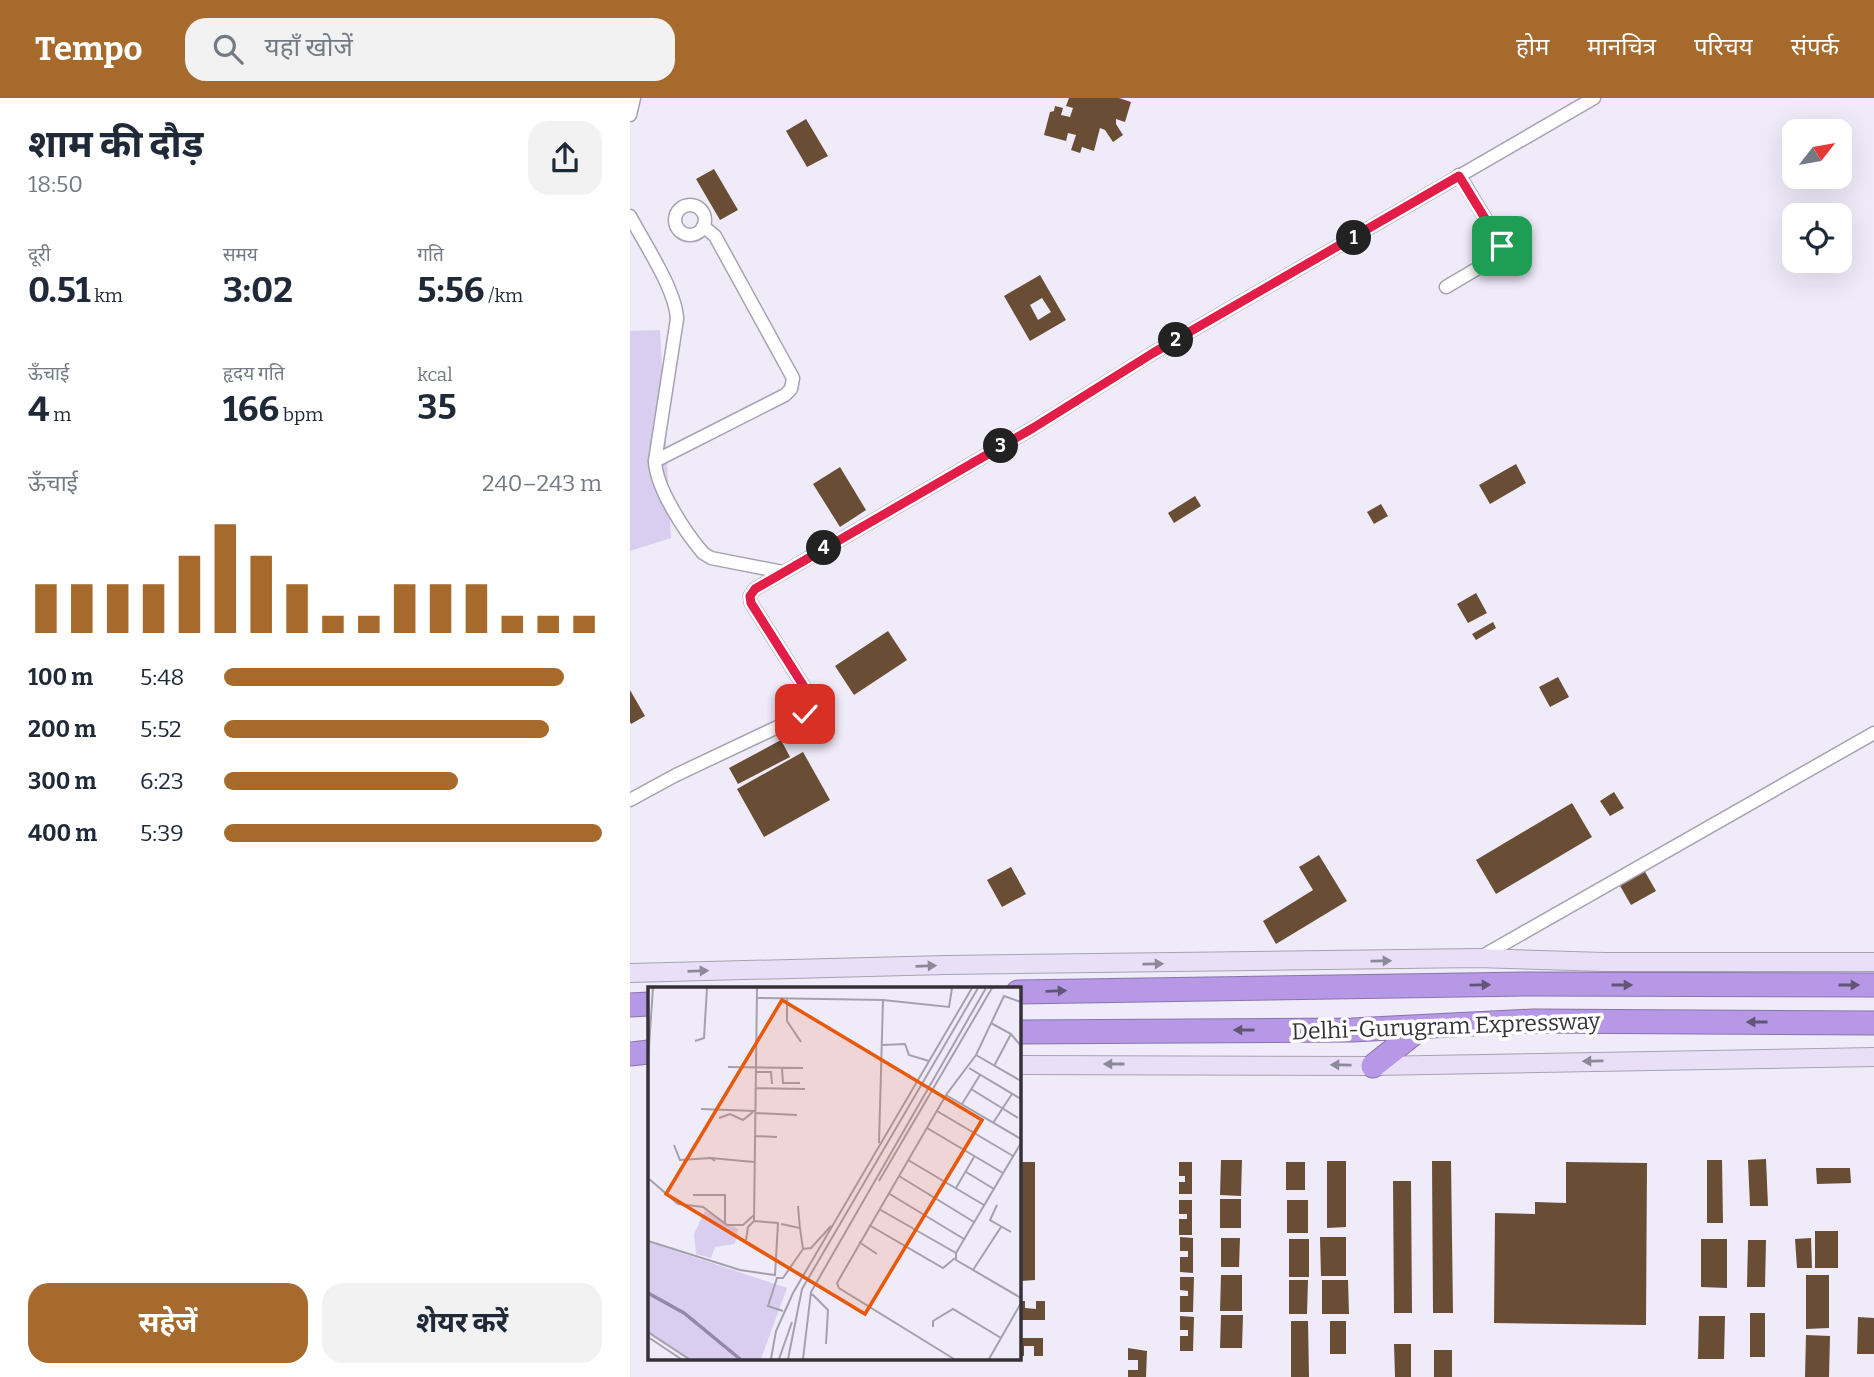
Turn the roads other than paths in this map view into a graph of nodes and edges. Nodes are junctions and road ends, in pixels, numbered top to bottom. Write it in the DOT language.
graph roads {
  1 [pos="634,98"];
  2 [pos="1594,98"];
  3 [pos="630,115"];
  4 [pos="1459,176"];
  5 [pos="630,216"];
  6 [pos="703,226"];
  7 [pos="1446,287"];
  8 [pos="655,461"];
  9 [pos="783,572"];
  10 [pos="1874,733"];
  11 [pos="630,800"];
  12 [pos="1477,958"];
  13 [pos="1874,962"];
  14 [pos="630,973"];
  15 [pos="1874,985"];
  16 [pos="1020,992"];
  17 [pos="648,1004"];
  18 [pos="630,1005"];
  19 [pos="1874,1023"];
  20 [pos="1422,1027"];
  21 [pos="1020,1032"];
  22 [pos="648,1052"];
  23 [pos="630,1054"];
  24 [pos="1874,1057"];
  25 [pos="1020,1065"];
  26 [pos="1373,1066"];
  1 -- 3 [label="street"];
  2 -- 4 [label="street"];
  4 -- 7 [label="street"];
  4 -- 9 [label="street"];
  5 -- 8 [label="street"];
  6 -- 8 [label="street"];
  8 -- 9 [label="street"];
  9 -- 11 [label="street"];
  10 -- 12 [label="street"];
  12 -- 13 [label="main road"];
  14 -- 12 [label="main road, one-way"];
  16 -- 15 [label="highway, Delhi-Gurugram Expressway, one-way"];
  17 -- 18 [label="highway"];
  19 -- 20 [label="highway, Delhi-Gurugram Expressway, one-way"];
  20 -- 21 [label="highway, Delhi-Gurugram Expressway, one-way"];
  20 -- 26 [label="highway"];
  22 -- 23 [label="highway"];
  24 -- 26 [label="main road, one-way"];
  26 -- 25 [label="main road, one-way"];
}
